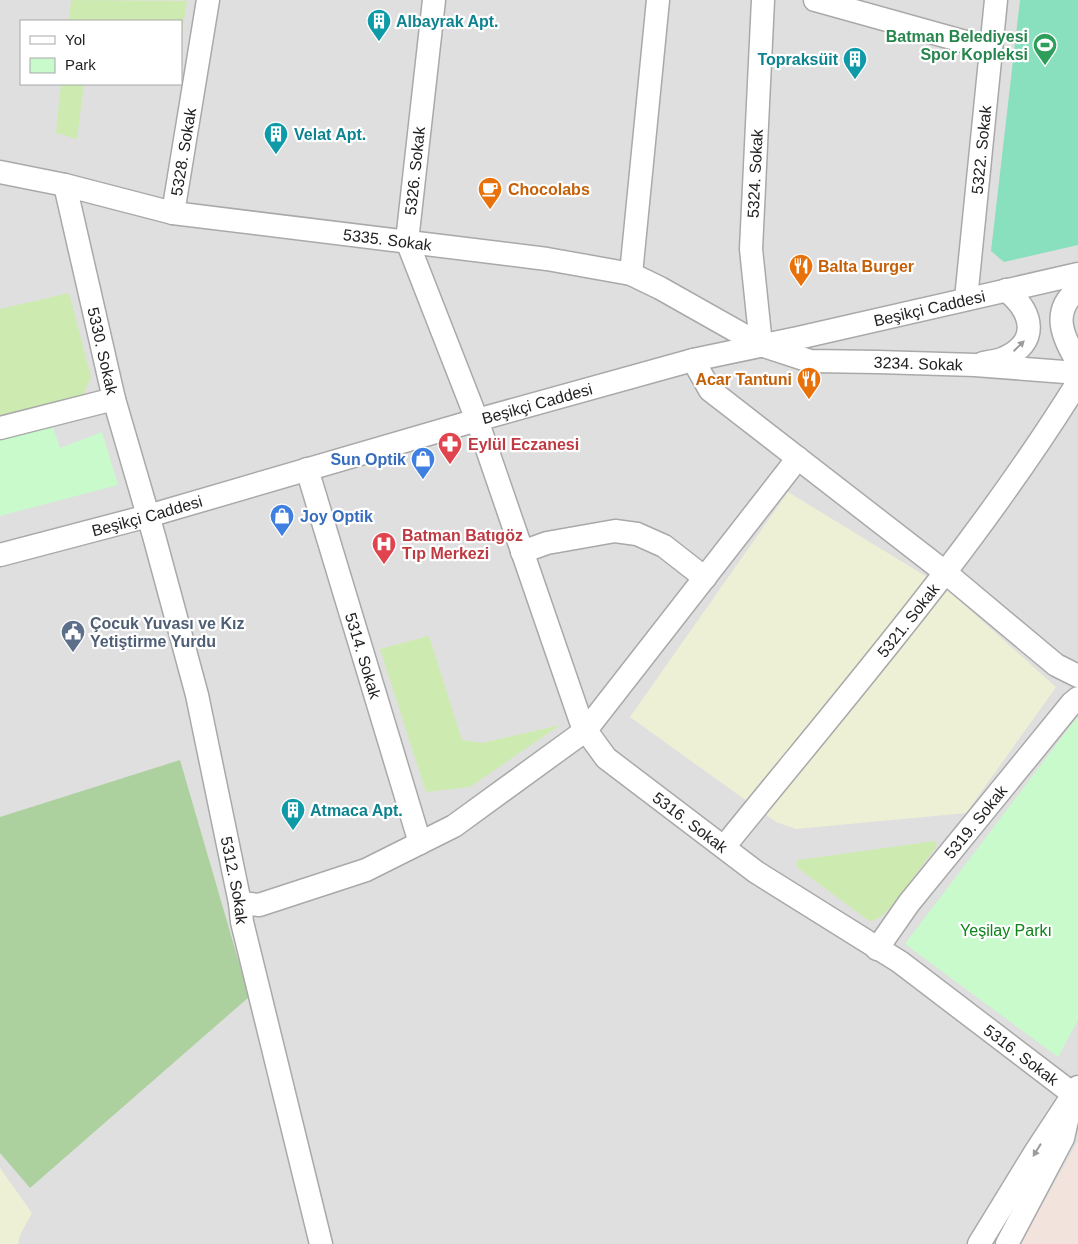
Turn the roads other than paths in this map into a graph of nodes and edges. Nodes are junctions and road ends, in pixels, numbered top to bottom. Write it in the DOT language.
graph roads {
  1 [pos="208,0"];
  2 [pos="434,0"];
  3 [pos="658,0"];
  4 [pos="763,0"];
  5 [pos="815,0"];
  6 [pos="996,0"];
  7 [pos="991,49"];
  8 [pos="0,172"];
  9 [pos="65,185"];
  10 [pos="173,213"];
  11 [pos="407,241"];
  12 [pos="631,274"];
  13 [pos="1078,274"];
  14 [pos="1078,289"];
  15 [pos="1006,290"];
  16 [pos="966,299"];
  17 [pos="761,345"];
  18 [pos="693,360"];
  19 [pos="1078,363"];
  20 [pos="975,366"];
  21 [pos="1078,373"];
  22 [pos="1078,382"];
  23 [pos="114,399"];
  24 [pos="476,420"];
  25 [pos="0,428"];
  26 [pos="798,458"];
  27 [pos="307,469"];
  28 [pos="148,516"];
  29 [pos="522,552"];
  30 [pos="0,555"];
  31 [pos="946,573"];
  32 [pos="705,578"];
  33 [pos="1078,676"];
  34 [pos="1078,698"];
  35 [pos="586,730"];
  36 [pos="420,843"];
  37 [pos="724,847"];
  38 [pos="240,903"];
  39 [pos="877,949"];
  40 [pos="1076,1090"];
  41 [pos="321,1244"];
  42 [pos="979,1244"];
  43 [pos="1007,1244"];
  1 -- 10 [label="street, 5328. Sokak"];
  2 -- 11 [label="street, 5326. Sokak"];
  3 -- 12 [label="street"];
  4 -- 17 [label="street, 5324. Sokak"];
  5 -- 7 [label="street"];
  6 -- 7 [label="street, 5322. Sokak"];
  7 -- 16 [label="street, 5322. Sokak"];
  8 -- 9 [label="street, 5335. Sokak"];
  9 -- 10 [label="street, 5335. Sokak"];
  9 -- 23 [label="street, 5330. Sokak"];
  10 -- 11 [label="street, 5335. Sokak"];
  11 -- 12 [label="street, 5335. Sokak"];
  11 -- 24 [label="street, 5326. Sokak"];
  12 -- 17 [label="street, 5335. Sokak"];
  13 -- 15 [label="street, Beşikçi Caddesi"];
  14 -- 19 [label="street"];
  15 -- 16 [label="street, Beşikçi Caddesi"];
  20 -- 15 [label="street, one-way"];
  16 -- 17 [label="street, Beşikçi Caddesi"];
  17 -- 18 [label="street, Beşikçi Caddesi"];
  17 -- 20 [label="street, 3234. Sokak"];
  18 -- 24 [label="street, Beşikçi Caddesi"];
  18 -- 26 [label="street"];
  20 -- 21 [label="street, 3234. Sokak"];
  22 -- 31 [label="street, 5321. Sokak"];
  23 -- 25 [label="street"];
  23 -- 28 [label="street, 5330. Sokak"];
  24 -- 27 [label="street, Beşikçi Caddesi"];
  24 -- 29 [label="street, 5316. Sokak"];
  26 -- 31 [label="street"];
  26 -- 32 [label="street"];
  27 -- 28 [label="street, Beşikçi Caddesi"];
  27 -- 36 [label="street, 5314. Sokak"];
  28 -- 30 [label="street, Beşikçi Caddesi"];
  28 -- 38 [label="street, 5312. Sokak"];
  29 -- 32 [label="street"];
  29 -- 35 [label="street, 5316. Sokak"];
  31 -- 33 [label="street"];
  31 -- 37 [label="street, 5321. Sokak"];
  32 -- 35 [label="street"];
  34 -- 39 [label="street, 5319. Sokak"];
  35 -- 36 [label="street"];
  35 -- 37 [label="street, 5316. Sokak"];
  36 -- 38 [label="street"];
  37 -- 39 [label="street, 5316. Sokak"];
  38 -- 41 [label="street, 5312. Sokak"];
  39 -- 40 [label="street, 5316. Sokak"];
  40 -- 42 [label="street, one-way"];
  40 -- 43 [label="street"];
}
